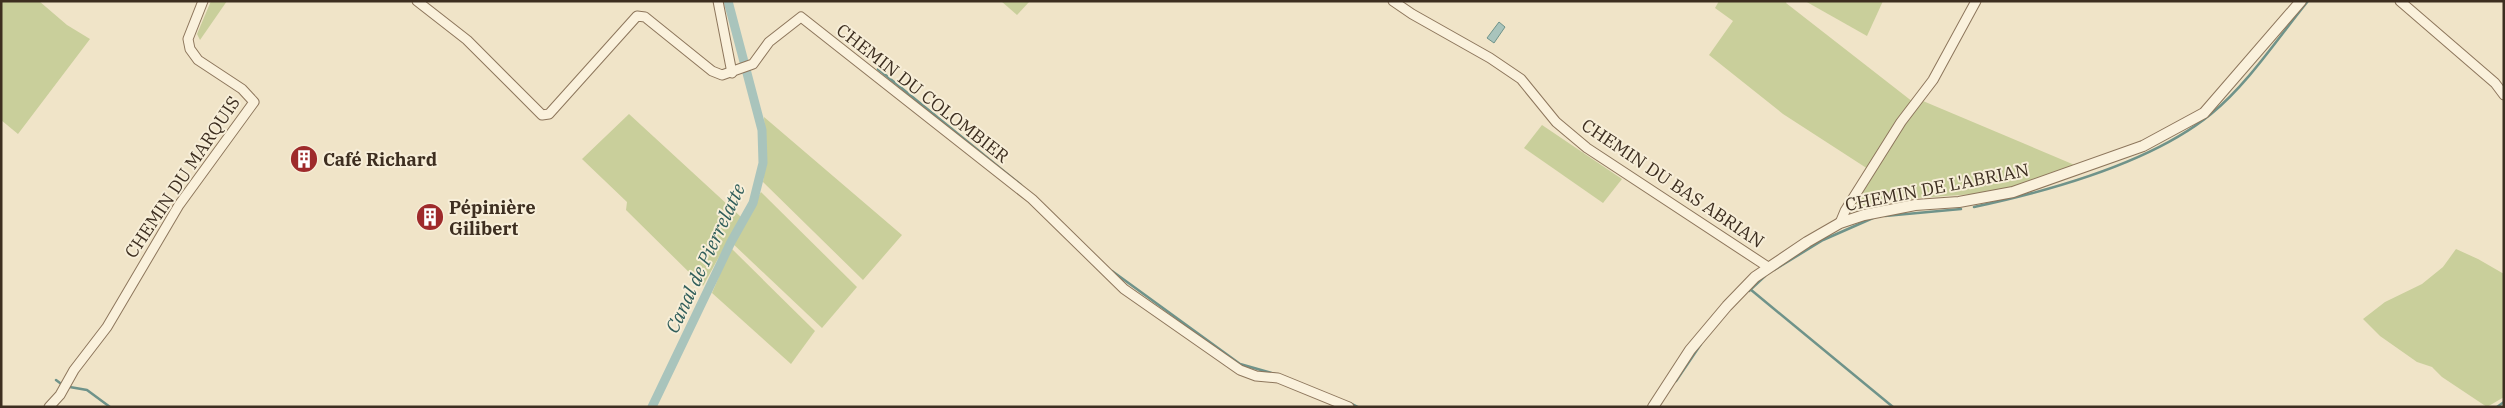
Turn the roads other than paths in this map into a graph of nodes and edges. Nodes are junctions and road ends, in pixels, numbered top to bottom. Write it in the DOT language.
graph roads {
  1 [pos="203,1"];
  2 [pos="417,1"];
  3 [pos="718,1"];
  4 [pos="1393,1"];
  5 [pos="1976,1"];
  6 [pos="2301,1"];
  7 [pos="2400,1"];
  8 [pos="740,70"];
  9 [pos="2504,95"];
  10 [pos="1840,223"];
  11 [pos="1768,267"];
  12 [pos="49,407"];
  13 [pos="1349,407"];
  14 [pos="1653,407"];
  1 -- 12 [label="street, CHEMIN DU MARQUIS"];
  2 -- 8 [label="street"];
  3 -- 8 [label="street"];
  4 -- 11 [label="street, CHEMIN DU BAS ABRIAN"];
  5 -- 10 [label="street"];
  6 -- 10 [label="street, CHEMIN DE L'ABRIAN"];
  7 -- 9 [label="street"];
  8 -- 13 [label="street, CHEMIN DU COLOMBIER"];
  10 -- 11 [label="street, CHEMIN DE L'ABRIAN"];
  11 -- 14 [label="street, CHEMIN DE L'ABRIAN"];
}
